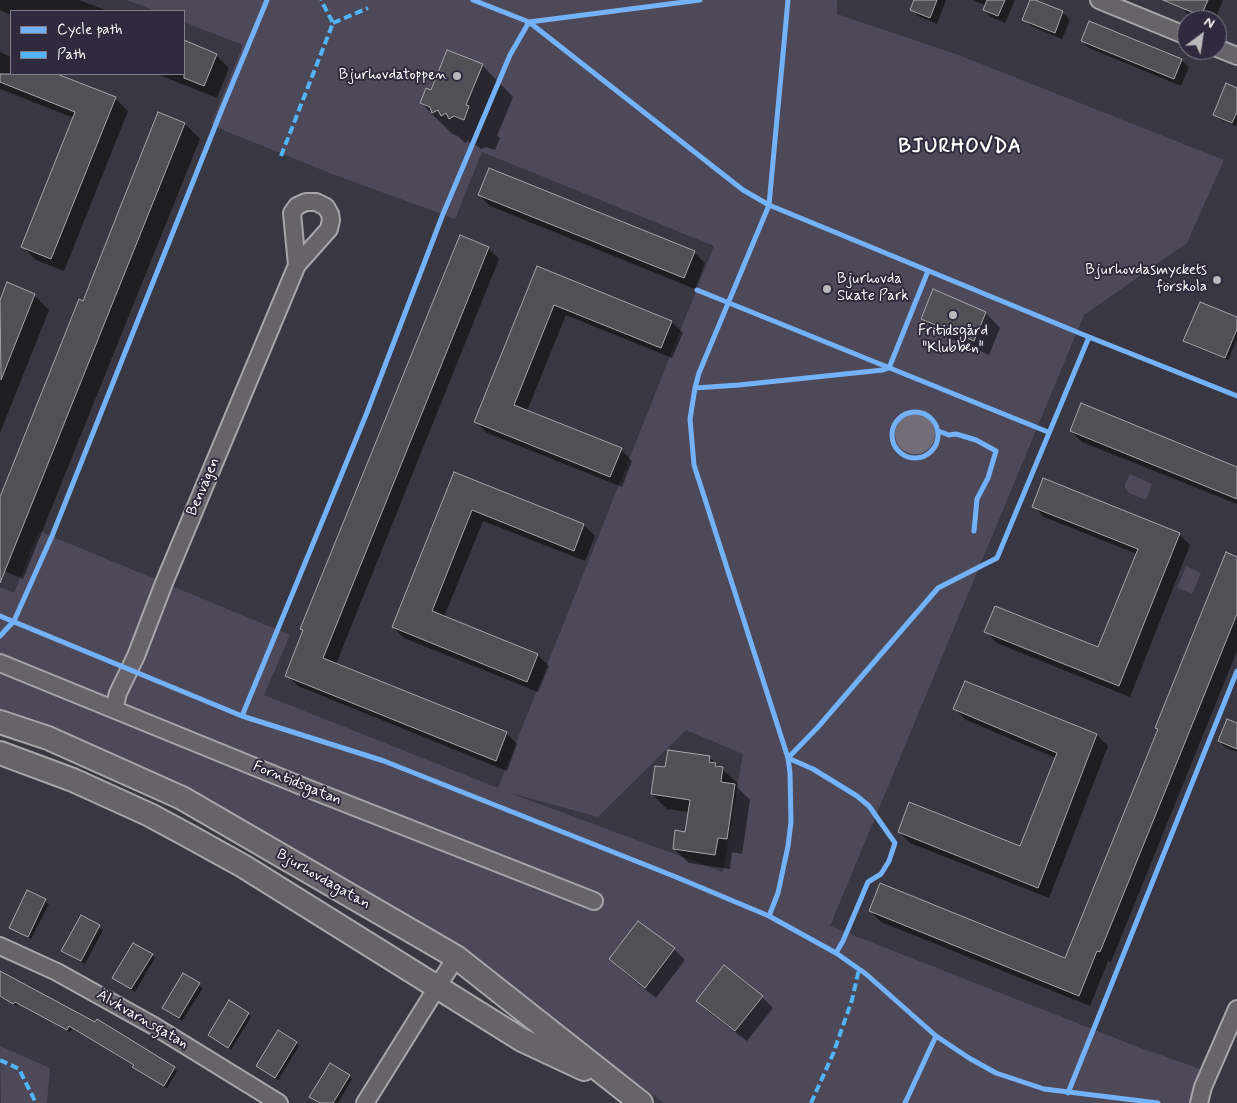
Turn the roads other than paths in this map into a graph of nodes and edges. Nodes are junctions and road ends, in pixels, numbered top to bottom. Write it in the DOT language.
graph roads {
  1 [pos="1099,0"];
  2 [pos="1177,32"];
  3 [pos="297,265"];
  4 [pos="0,663"];
  5 [pos="114,710"];
  6 [pos="0,722"];
  7 [pos="0,753"];
  8 [pos="594,901"];
  9 [pos="0,946"];
  10 [pos="456,957"];
  11 [pos="437,986"];
  12 [pos="1237,1008"];
  13 [pos="619,1086"];
  14 [pos="259,1098"];
  15 [pos="279,1103"];
  16 [pos="365,1103"];
  17 [pos="641,1103"];
  18 [pos="1199,1103"];
  1 -- 2 [label="street"];
  3 -- 5 [label="street, Benvägen"];
  4 -- 5 [label="street, Forntidsgatan"];
  5 -- 8 [label="street, Forntidsgatan"];
  6 -- 10 [label="main road, Bjurhovdagatan"];
  7 -- 11 [label="main road, Bjurhovdagatan"];
  9 -- 14 [label="street, Älvkvarnsgatan"];
  10 -- 11 [label="street"];
  10 -- 13 [label="main road, Bjurhovdagatan"];
  11 -- 13 [label="main road, Bjurhovdagatan"];
  11 -- 16 [label="street"];
  12 -- 18 [label="street"];
  13 -- 17 [label="main road, Bjurhovdagatan"];
  14 -- 15 [label="street, Älvkvarnsgatan"];
}
